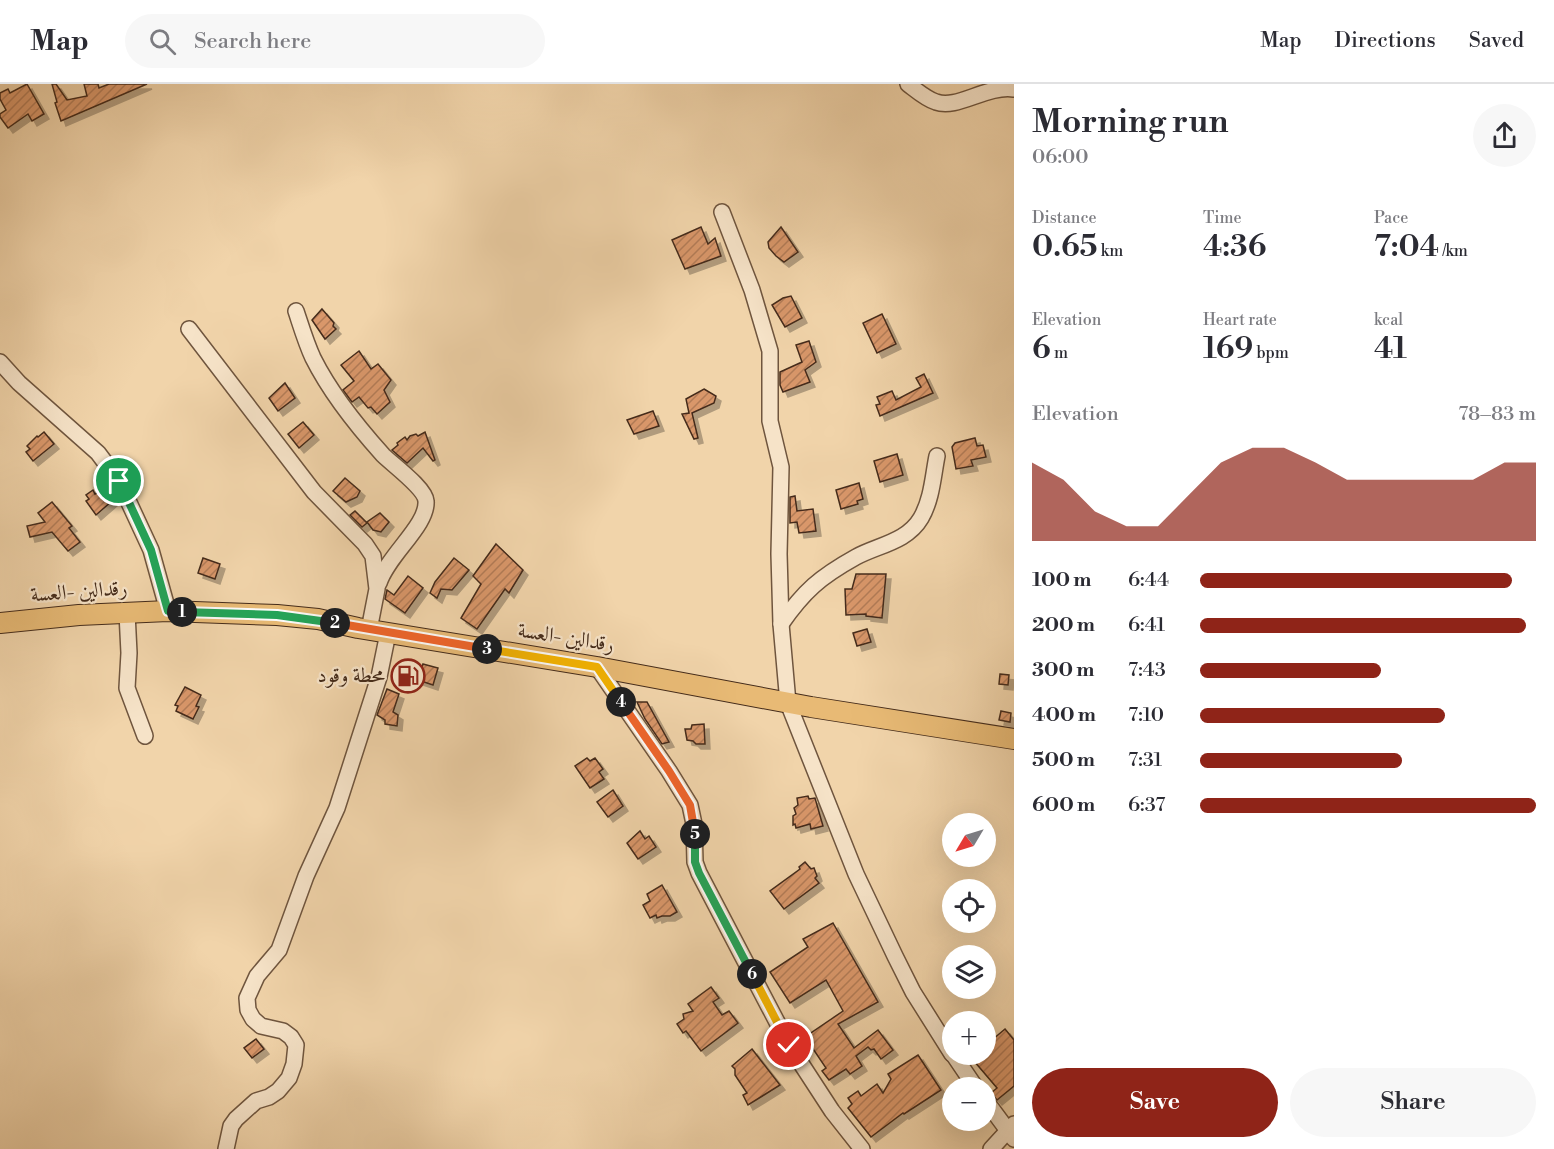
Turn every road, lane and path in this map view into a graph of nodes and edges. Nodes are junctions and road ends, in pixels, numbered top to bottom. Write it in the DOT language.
graph roads {
  1 [pos="908,84"];
  2 [pos="1014,89"];
  3 [pos="722,212"];
  4 [pos="296,310"];
  5 [pos="189,329"];
  6 [pos="0,362"];
  7 [pos="936,456"];
  8 [pos="377,589"];
  9 [pos="168,611"];
  10 [pos="127,613"];
  11 [pos="0,623"];
  12 [pos="781,624"];
  13 [pos="378,631"];
  14 [pos="597,667"];
  15 [pos="788,703"];
  16 [pos="145,736"];
  17 [pos="1014,739"];
  18 [pos="942,1037"];
  19 [pos="996,1113"];
  20 [pos="1012,1131"];
  21 [pos="226,1149"];
  22 [pos="862,1149"];
  23 [pos="991,1149"];
  1 -- 2 [label="street"];
  3 -- 12 [label="street"];
  4 -- 8 [label="street"];
  5 -- 8 [label="street"];
  6 -- 9 [label="street"];
  7 -- 12 [label="street"];
  8 -- 13 [label="street"];
  9 -- 10 [label="main road, رقدالين -العسة"];
  9 -- 13 [label="main road, رقدالين -العسة"];
  10 -- 11 [label="main road, رقدالين -العسة"];
  10 -- 16 [label="street"];
  12 -- 15 [label="street"];
  13 -- 14 [label="main road, رقدالين -العسة"];
  13 -- 21 [label="street"];
  14 -- 15 [label="main road, رقدالين -العسة"];
  14 -- 22 [label="street"];
  15 -- 17 [label="main road, رقدالين -العسة"];
  15 -- 18 [label="street"];
  19 -- 20 [label="street"];
  20 -- 23 [label="street"];
}
